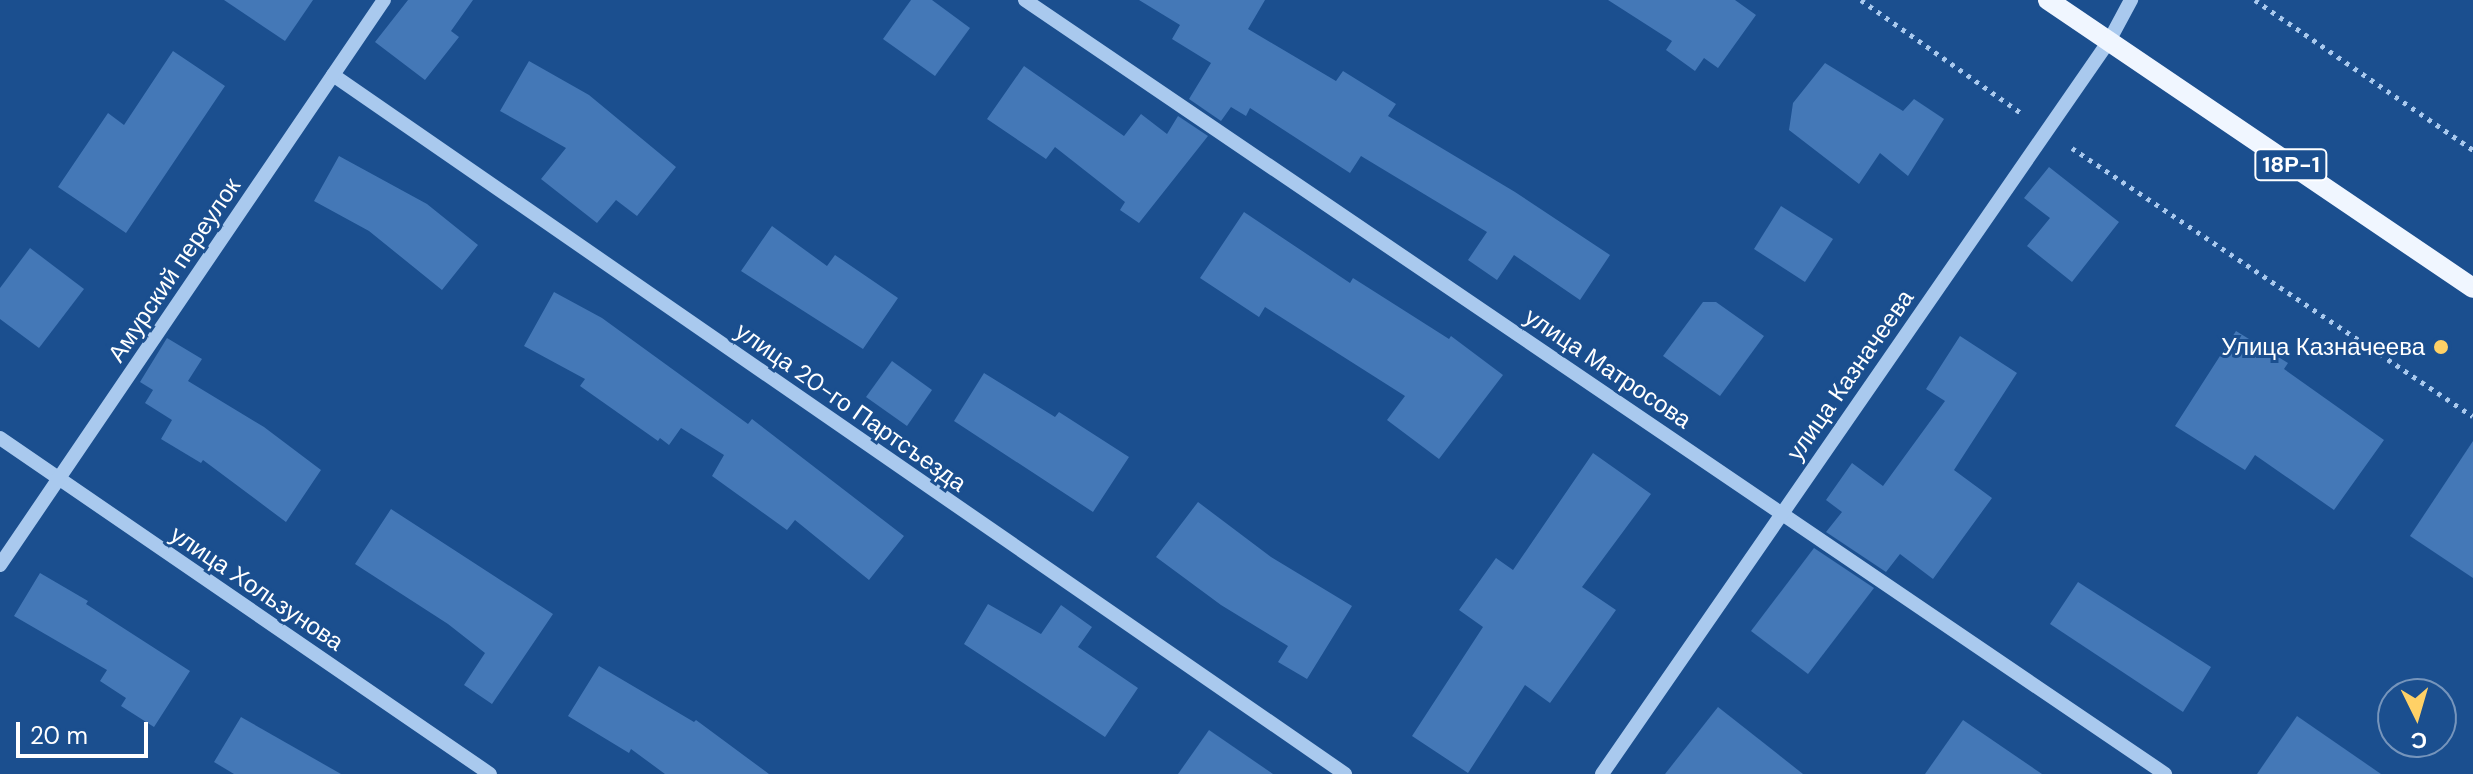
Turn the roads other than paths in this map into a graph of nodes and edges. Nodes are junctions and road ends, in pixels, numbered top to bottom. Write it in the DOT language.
graph roads {
  1 [pos="384,0"];
  2 [pos="1025,0"];
  3 [pos="2048,0"];
  4 [pos="2131,0"];
  5 [pos="2109,41"];
  6 [pos="333,75"];
  7 [pos="2473,288"];
  8 [pos="0,438"];
  9 [pos="59,478"];
  10 [pos="1782,511"];
  11 [pos="0,565"];
  12 [pos="490,774"];
  13 [pos="1345,774"];
  14 [pos="1602,774"];
  15 [pos="2165,774"];
  1 -- 6 [label="street, Амурский переулок"];
  2 -- 10 [label="street, улица Матросова"];
  3 -- 5 [label="main road, 18Р-1"];
  4 -- 5 [label="street, улица Казначеева"];
  5 -- 7 [label="main road, 18Р-1"];
  5 -- 10 [label="street, улица Казначеева"];
  6 -- 9 [label="street, Амурский переулок"];
  6 -- 13 [label="street, улица 20-го Партсъезда"];
  8 -- 9 [label="street, улица Хользунова"];
  9 -- 11 [label="street, Амурский переулок"];
  9 -- 12 [label="street, улица Хользунова"];
  10 -- 14 [label="street, улица Казначеева"];
  10 -- 15 [label="street, улица Матросова"];
}
